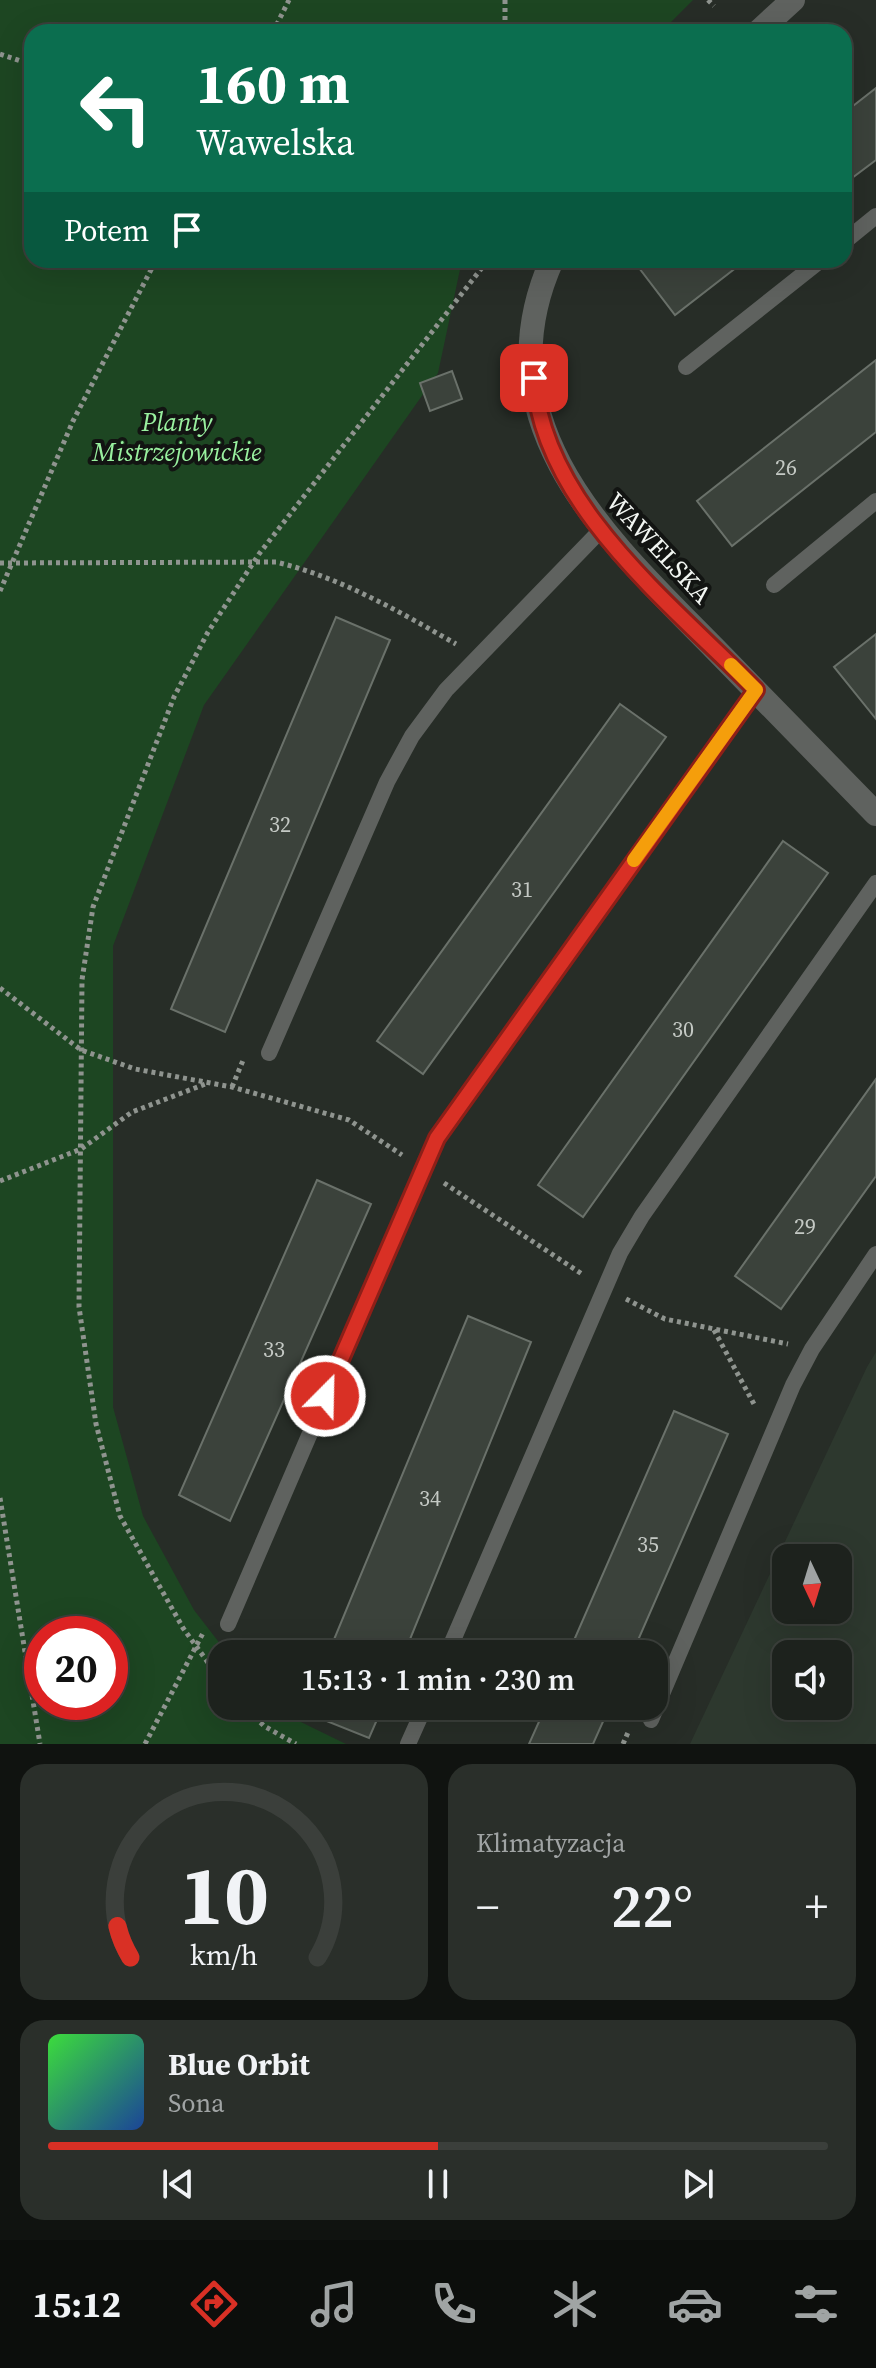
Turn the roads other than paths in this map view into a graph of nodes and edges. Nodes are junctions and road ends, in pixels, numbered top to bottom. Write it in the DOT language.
graph roads {
  1 [pos="778,5"];
  2 [pos="764,24"];
  3 [pos="876,216"];
  4 [pos="852,236"];
  5 [pos="549,268"];
  6 [pos="811,268"];
  7 [pos="686,367"];
  8 [pos="876,501"];
  9 [pos="601,530"];
  10 [pos="774,585"];
  11 [pos="756,690"];
  12 [pos="876,814"];
  13 [pos="876,883"];
  14 [pos="269,1053"];
  15 [pos="876,1254"];
  16 [pos="228,1624"];
  17 [pos="453,1640"];
  18 [pos="668,1680"];
  19 [pos="419,1720"];
  20 [pos="408,1744"];
  1 -- 2 [label="street"];
  3 -- 4 [label="lane"];
  5 -- 9 [label="street, WAWELSKA"];
  6 -- 7 [label="lane"];
  8 -- 10 [label="lane"];
  9 -- 11 [label="street, WAWELSKA"];
  9 -- 14 [label="lane"];
  11 -- 12 [label="street, WAWELSKA"];
  11 -- 16 [label="lane"];
  13 -- 17 [label="lane"];
  15 -- 18 [label="lane"];
  19 -- 20 [label="lane"];
}
